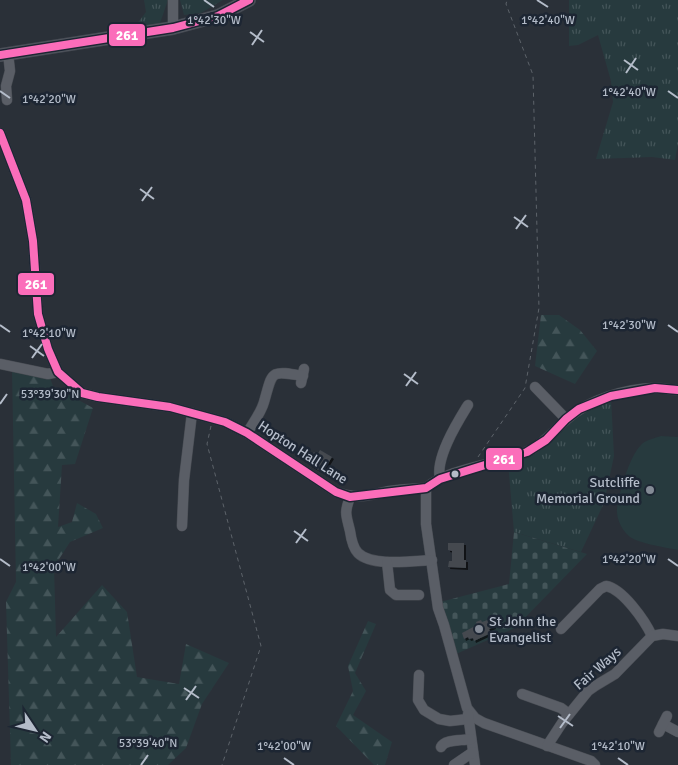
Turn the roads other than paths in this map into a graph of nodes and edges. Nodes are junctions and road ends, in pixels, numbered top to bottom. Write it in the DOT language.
graph roads {
  1 [pos="173,0"];
  2 [pos="249,0"];
  3 [pos="172,28"];
  4 [pos="4,54"];
  5 [pos="7,100"];
  6 [pos="0,133"];
  7 [pos="0,364"];
  8 [pos="58,372"];
  9 [pos="302,376"];
  10 [pos="534,387"];
  11 [pos="678,390"];
  12 [pos="468,405"];
  13 [pos="192,413"];
  14 [pos="566,420"];
  15 [pos="247,433"];
  16 [pos="440,479"];
  17 [pos="426,488"];
  18 [pos="350,497"];
  19 [pos="182,526"];
  20 [pos="432,560"];
  21 [pos="387,562"];
  22 [pos="419,595"];
  23 [pos="562,629"];
  24 [pos="652,636"];
  25 [pos="678,636"];
  26 [pos="419,675"];
  27 [pos="522,694"];
  28 [pos="468,714"];
  29 [pos="569,714"];
  30 [pos="663,724"];
  31 [pos="678,732"];
  32 [pos="471,739"];
  33 [pos="548,746"];
  34 [pos="441,747"];
  35 [pos="473,752"];
  36 [pos="454,765"];
  37 [pos="475,765"];
  38 [pos="595,765"];
  1 -- 3 [label="street"];
  2 -- 3 [label="main road"];
  3 -- 4 [label="main road"];
  4 -- 5 [label="street"];
  6 -- 8 [label="street, Hopton Hall Lane"];
  7 -- 8 [label="street"];
  8 -- 13 [label="street, Hopton Hall Lane"];
  9 -- 15 [label="street"];
  10 -- 14 [label="street"];
  11 -- 14 [label="street"];
  12 -- 16 [label="street"];
  13 -- 15 [label="street, Hopton Hall Lane"];
  13 -- 19 [label="street"];
  14 -- 16 [label="street"];
  15 -- 18 [label="street, Hopton Hall Lane"];
  16 -- 17 [label="street"];
  17 -- 18 [label="street, Hopton Hall Lane"];
  17 -- 20 [label="street"];
  18 -- 21 [label="street"];
  20 -- 21 [label="street"];
  20 -- 28 [label="street"];
  21 -- 22 [label="street"];
  23 -- 24 [label="street"];
  24 -- 25 [label="street"];
  24 -- 29 [label="street, Fair Ways"];
  26 -- 28 [label="street"];
  27 -- 29 [label="street"];
  28 -- 32 [label="street"];
  28 -- 33 [label="street"];
  29 -- 33 [label="street, Fair Ways"];
  30 -- 31 [label="street"];
  32 -- 34 [label="street"];
  32 -- 35 [label="street"];
  33 -- 38 [label="street"];
  35 -- 36 [label="street"];
  35 -- 37 [label="street"];
}
